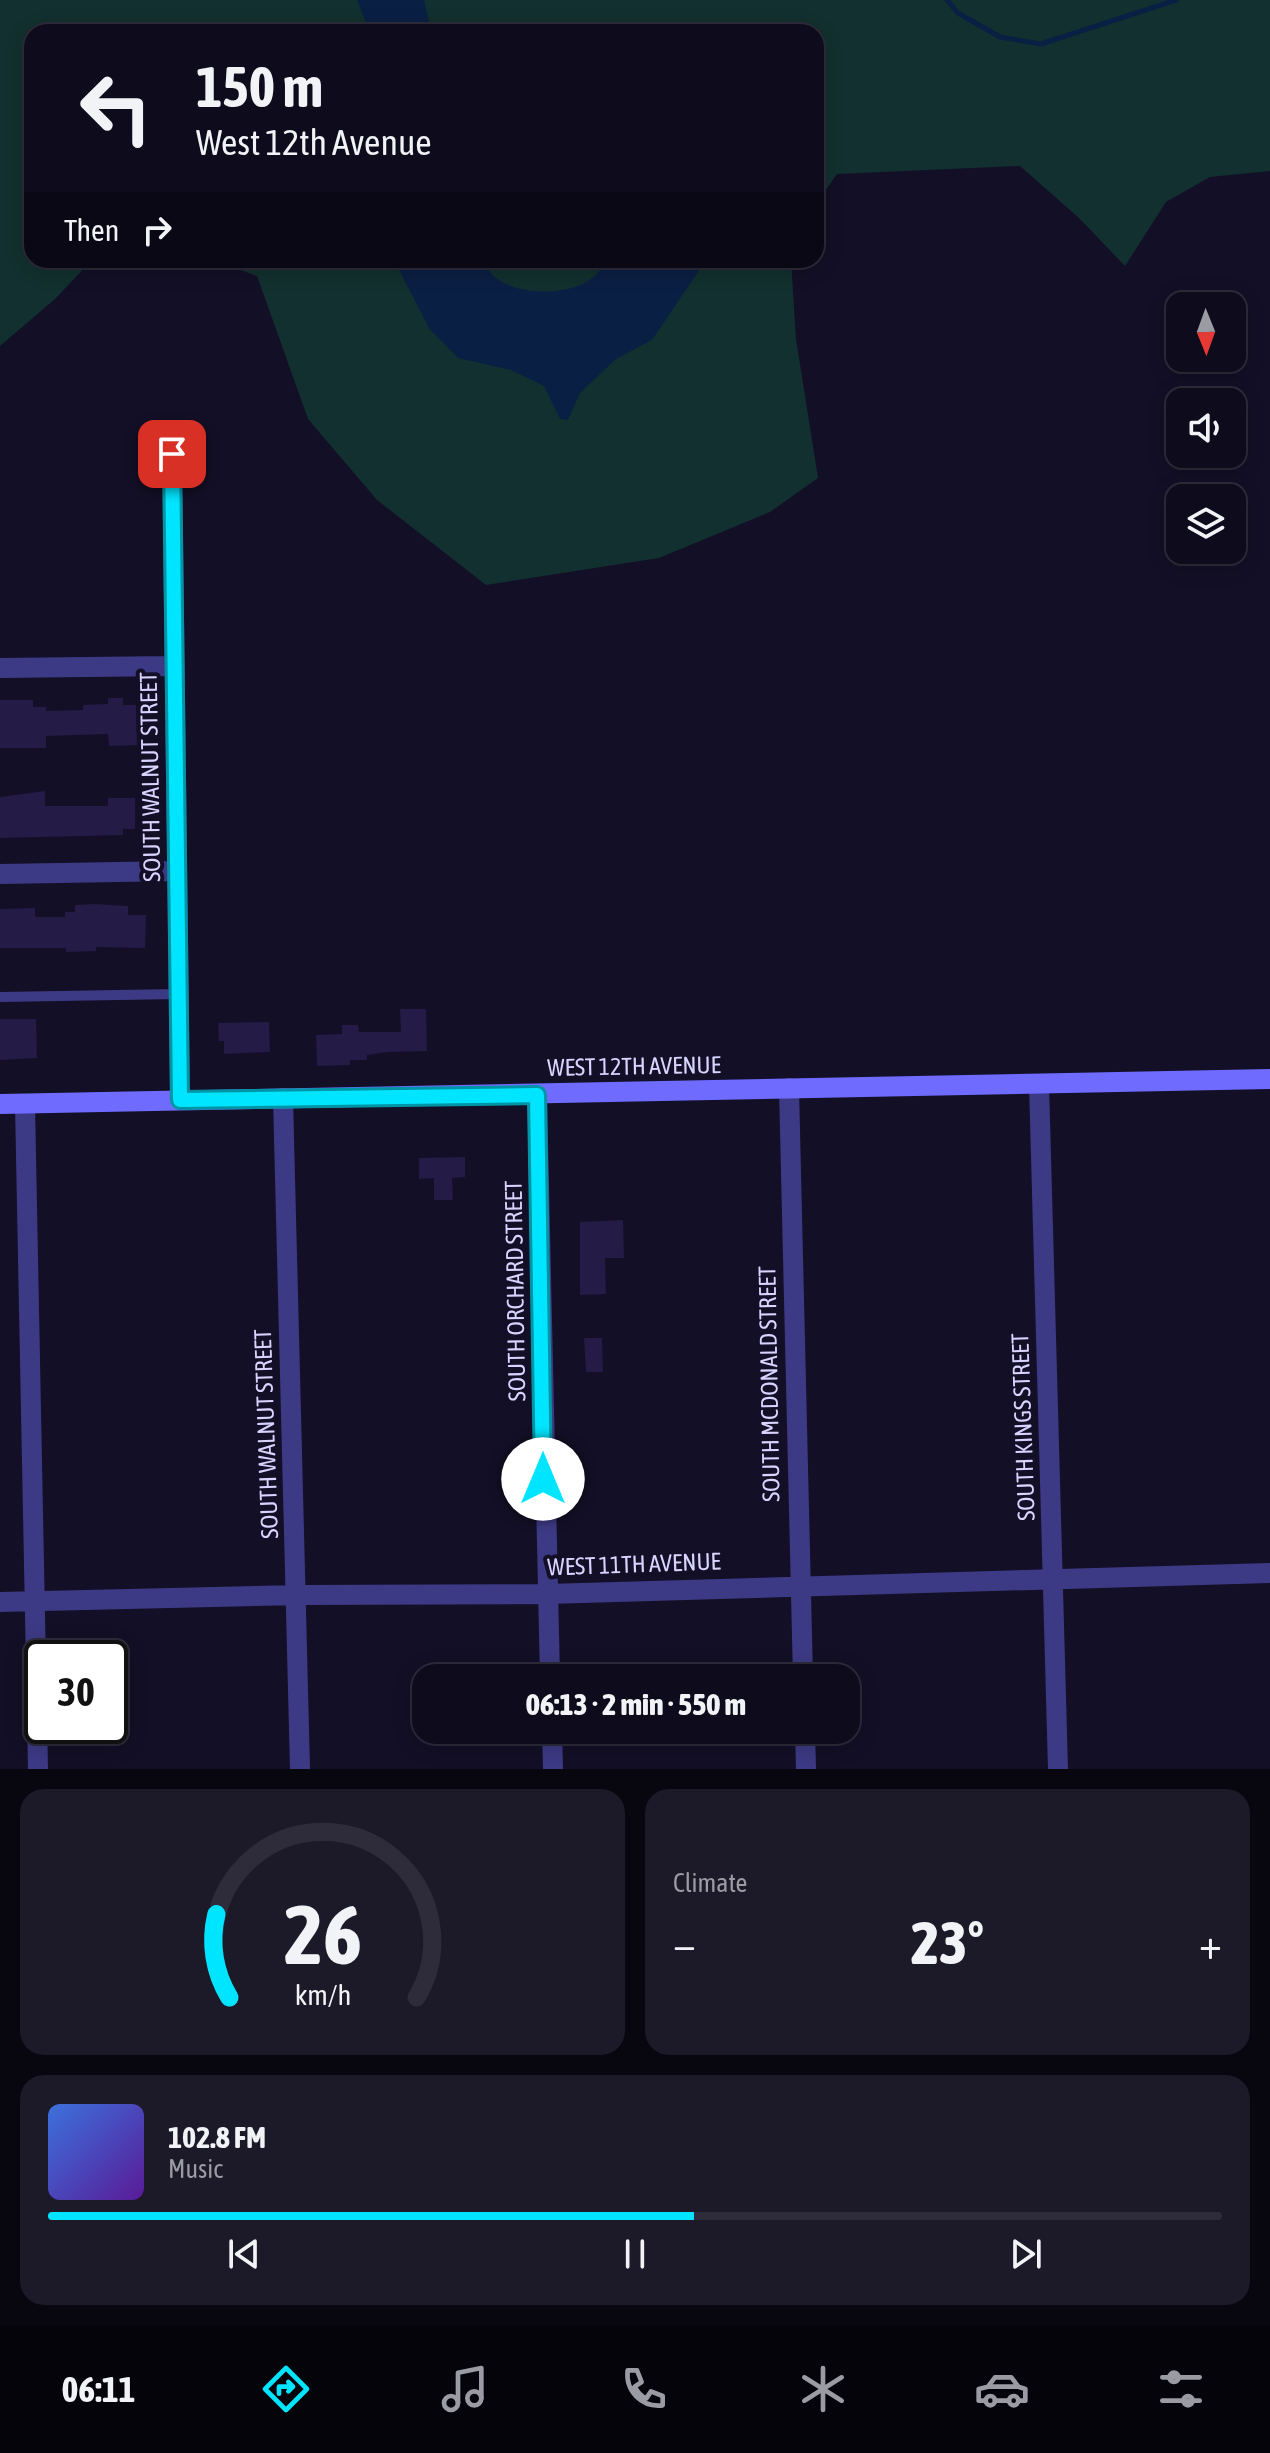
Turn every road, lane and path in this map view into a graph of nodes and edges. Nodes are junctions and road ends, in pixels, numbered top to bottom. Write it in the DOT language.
graph roads {
  1 [pos="172,454"];
  2 [pos="174,666"];
  3 [pos="0,668"];
  4 [pos="177,871"];
  5 [pos="0,874"];
  6 [pos="178,994"];
  7 [pos="0,997"];
  8 [pos="1270,1079"];
  9 [pos="1039,1084"];
  10 [pos="789,1088"];
  11 [pos="537,1095"];
  12 [pos="283,1098"];
  13 [pos="180,1100"];
  14 [pos="0,1104"];
  15 [pos="25,1104"];
  16 [pos="1270,1573"];
  17 [pos="1054,1578"];
  18 [pos="799,1584"];
  19 [pos="547,1594"];
  20 [pos="297,1595"];
  21 [pos="35,1601"];
  22 [pos="0,1602"];
  23 [pos="550,1664"];
  24 [pos="802,1664"];
  25 [pos="552,1744"];
  26 [pos="805,1744"];
  27 [pos="38,1769"];
  28 [pos="300,1769"];
  29 [pos="553,1769"];
  30 [pos="806,1769"];
  31 [pos="1058,1769"];
  1 -- 2 [label="street, SOUTH WALNUT STREET"];
  2 -- 3 [label="street"];
  2 -- 4 [label="street, SOUTH WALNUT STREET"];
  4 -- 5 [label="street"];
  4 -- 6 [label="street, SOUTH WALNUT STREET"];
  6 -- 7 [label="lane"];
  6 -- 13 [label="street, SOUTH WALNUT STREET"];
  8 -- 9 [label="main road, WEST 12TH AVENUE"];
  9 -- 10 [label="main road, WEST 12TH AVENUE"];
  9 -- 17 [label="street, SOUTH KINGS STREET"];
  10 -- 11 [label="main road, WEST 12TH AVENUE"];
  10 -- 18 [label="street, SOUTH MCDONALD STREET"];
  11 -- 12 [label="main road, WEST 12TH AVENUE"];
  11 -- 19 [label="street, SOUTH ORCHARD STREET"];
  12 -- 13 [label="main road, WEST 12TH AVENUE"];
  12 -- 20 [label="street, SOUTH WALNUT STREET"];
  13 -- 15 [label="main road, WEST 12TH AVENUE"];
  14 -- 15 [label="main road, WEST 12TH AVENUE"];
  15 -- 21 [label="street"];
  16 -- 17 [label="street, WEST 11TH AVENUE"];
  17 -- 18 [label="street, WEST 11TH AVENUE"];
  17 -- 31 [label="street, SOUTH KINGS STREET"];
  18 -- 19 [label="street, WEST 11TH AVENUE"];
  18 -- 24 [label="street, SOUTH MCDONALD STREET"];
  19 -- 20 [label="street, WEST 11TH AVENUE"];
  19 -- 23 [label="street, SOUTH ORCHARD STREET"];
  20 -- 21 [label="street, WEST 11TH AVENUE"];
  20 -- 28 [label="street, SOUTH WALNUT STREET"];
  21 -- 22 [label="street, WEST 11TH AVENUE"];
  21 -- 27 [label="street"];
  25 -- 29 [label="street"];
  26 -- 30 [label="street"];
}
